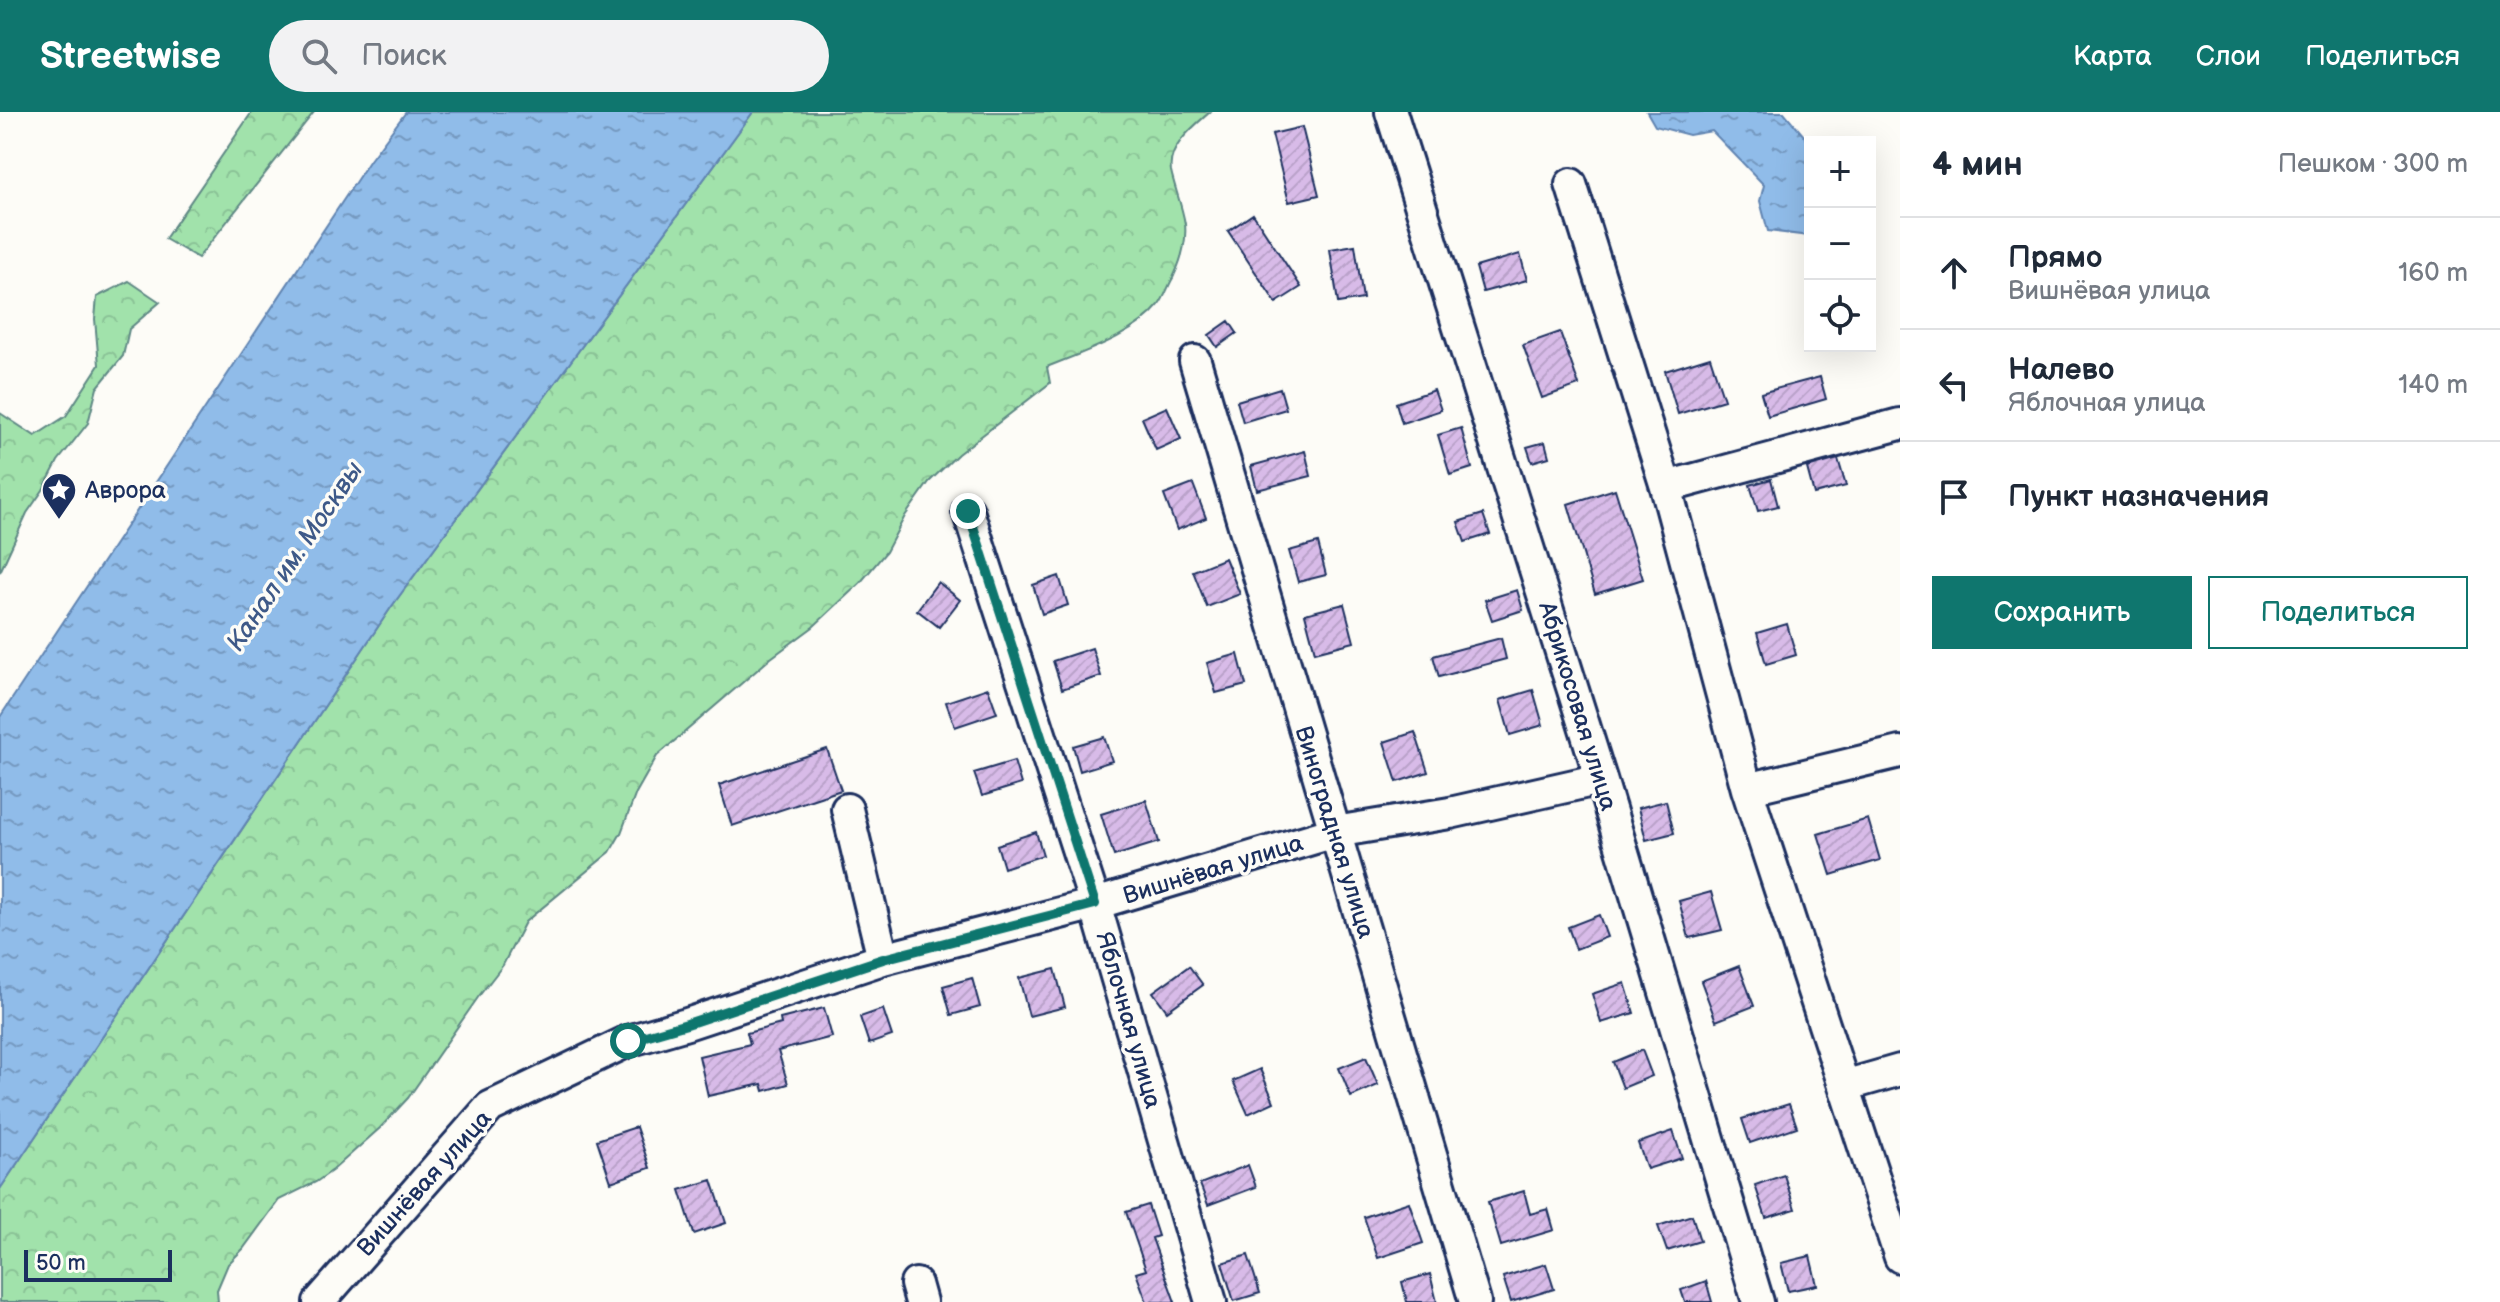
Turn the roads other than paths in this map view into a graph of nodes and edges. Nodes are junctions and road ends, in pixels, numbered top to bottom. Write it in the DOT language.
graph roads {
  1 [pos="1391,112"];
  2 [pos="1571,184"];
  3 [pos="1195,361"];
  4 [pos="1900,424"];
  5 [pos="1666,487"];
  6 [pos="968,511"];
  7 [pos="1900,752"];
  8 [pos="1601,779"];
  9 [pos="1747,789"];
  10 [pos="847,809"];
  11 [pos="1335,832"];
  12 [pos="1095,904"];
  13 [pos="883,959"];
  14 [pos="1900,1070"];
  15 [pos="1844,1086"];
  16 [pos="1900,1257"];
  17 [pos="319,1302"];
  18 [pos="1211,1302"];
  19 [pos="1475,1302"];
  20 [pos="1758,1302"];
  1 -- 8 [label="street, Абрикосовая улица"];
  2 -- 5 [label="street"];
  3 -- 11 [label="street, Виноградная улица"];
  4 -- 5 [label="street"];
  5 -- 9 [label="street"];
  6 -- 12 [label="street, Яблочная улица"];
  7 -- 9 [label="street"];
  8 -- 11 [label="street, Вишнёвая улица"];
  8 -- 20 [label="street, Абрикосовая улица"];
  9 -- 15 [label="street"];
  10 -- 13 [label="street"];
  11 -- 12 [label="street, Вишнёвая улица"];
  11 -- 19 [label="street, Виноградная улица"];
  12 -- 13 [label="street, Вишнёвая улица"];
  12 -- 18 [label="street, Яблочная улица"];
  13 -- 17 [label="street, Вишнёвая улица"];
  14 -- 15 [label="street"];
  15 -- 16 [label="street"];
}
